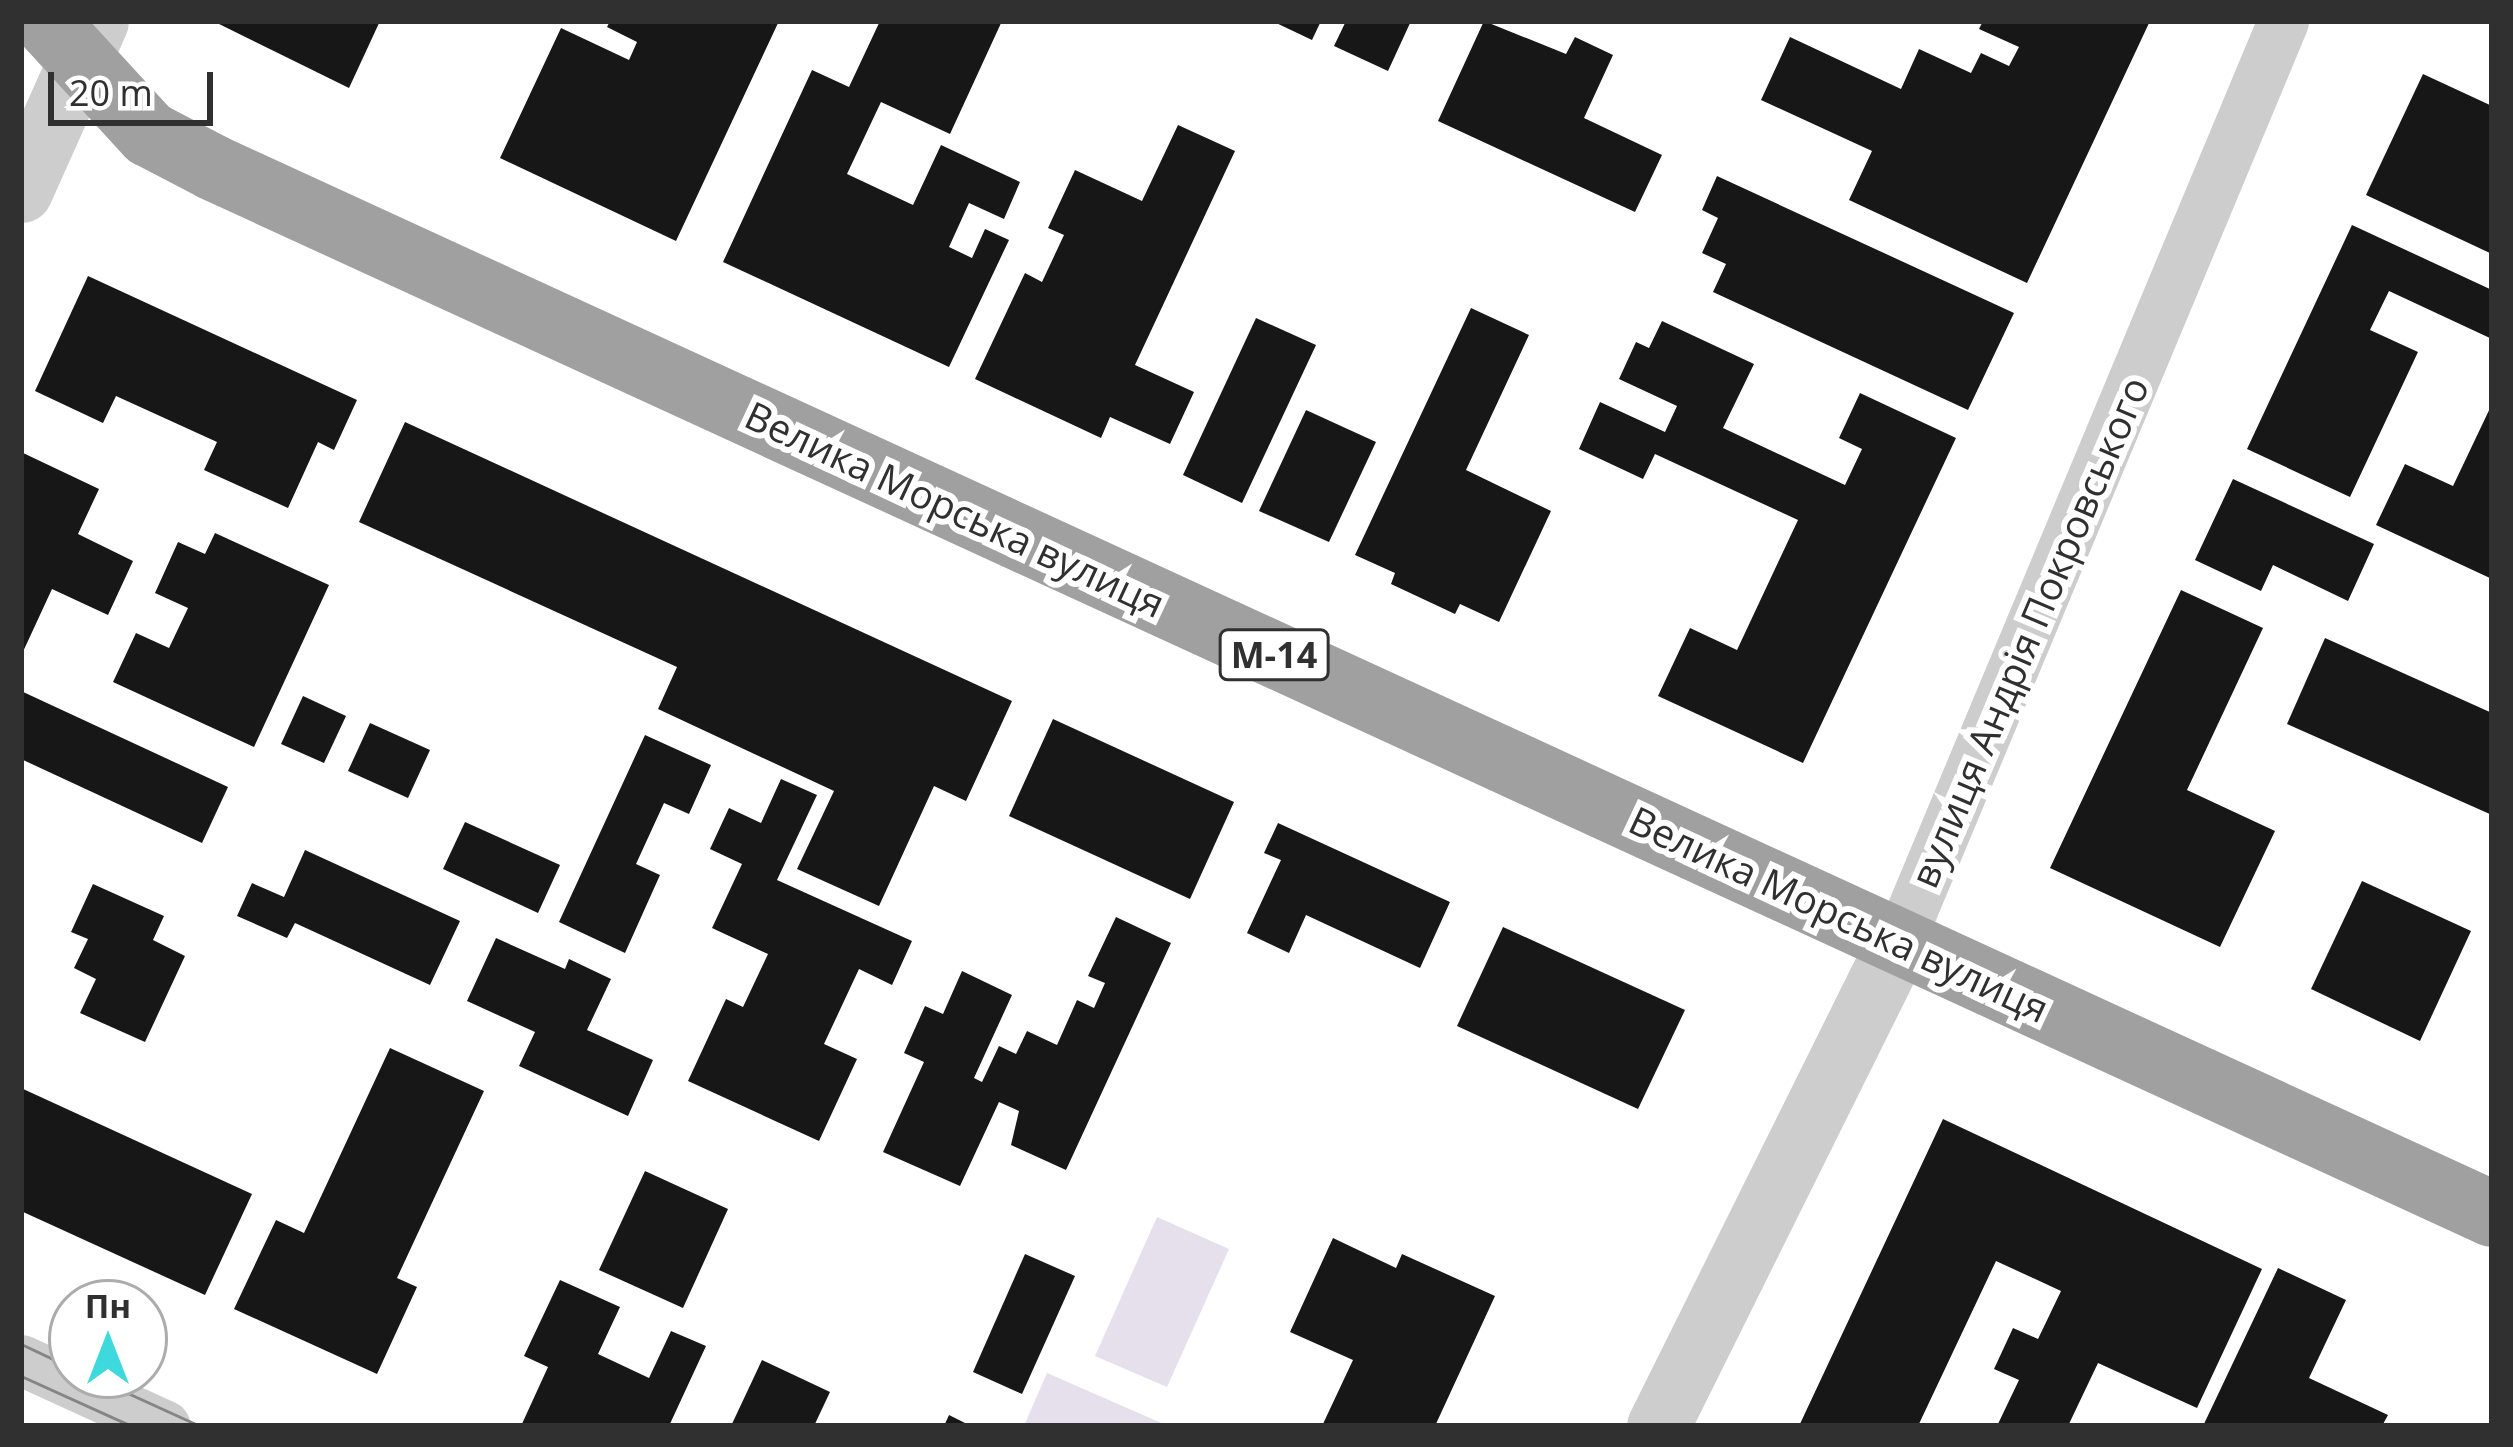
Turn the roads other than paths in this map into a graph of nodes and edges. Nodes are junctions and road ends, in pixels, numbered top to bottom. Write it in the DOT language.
graph roads {
  1 [pos="2283,21"];
  2 [pos="74,35"];
  3 [pos="21,190"];
  4 [pos="1899,941"];
  5 [pos="2492,1214"];
  6 [pos="21,1360"];
  7 [pos="166,1426"];
  8 [pos="1658,1426"];
  1 -- 4 [label="street, вулиця Андрія Покровського"];
  2 -- 3 [label="street"];
  2 -- 4 [label="highway, Велика Морська вулиця / М-14"];
  4 -- 5 [label="highway, Велика Морська вулиця / М-14"];
  4 -- 8 [label="street, вулиця Андрія Покровського"];
  6 -- 7 [label="street"];
}
